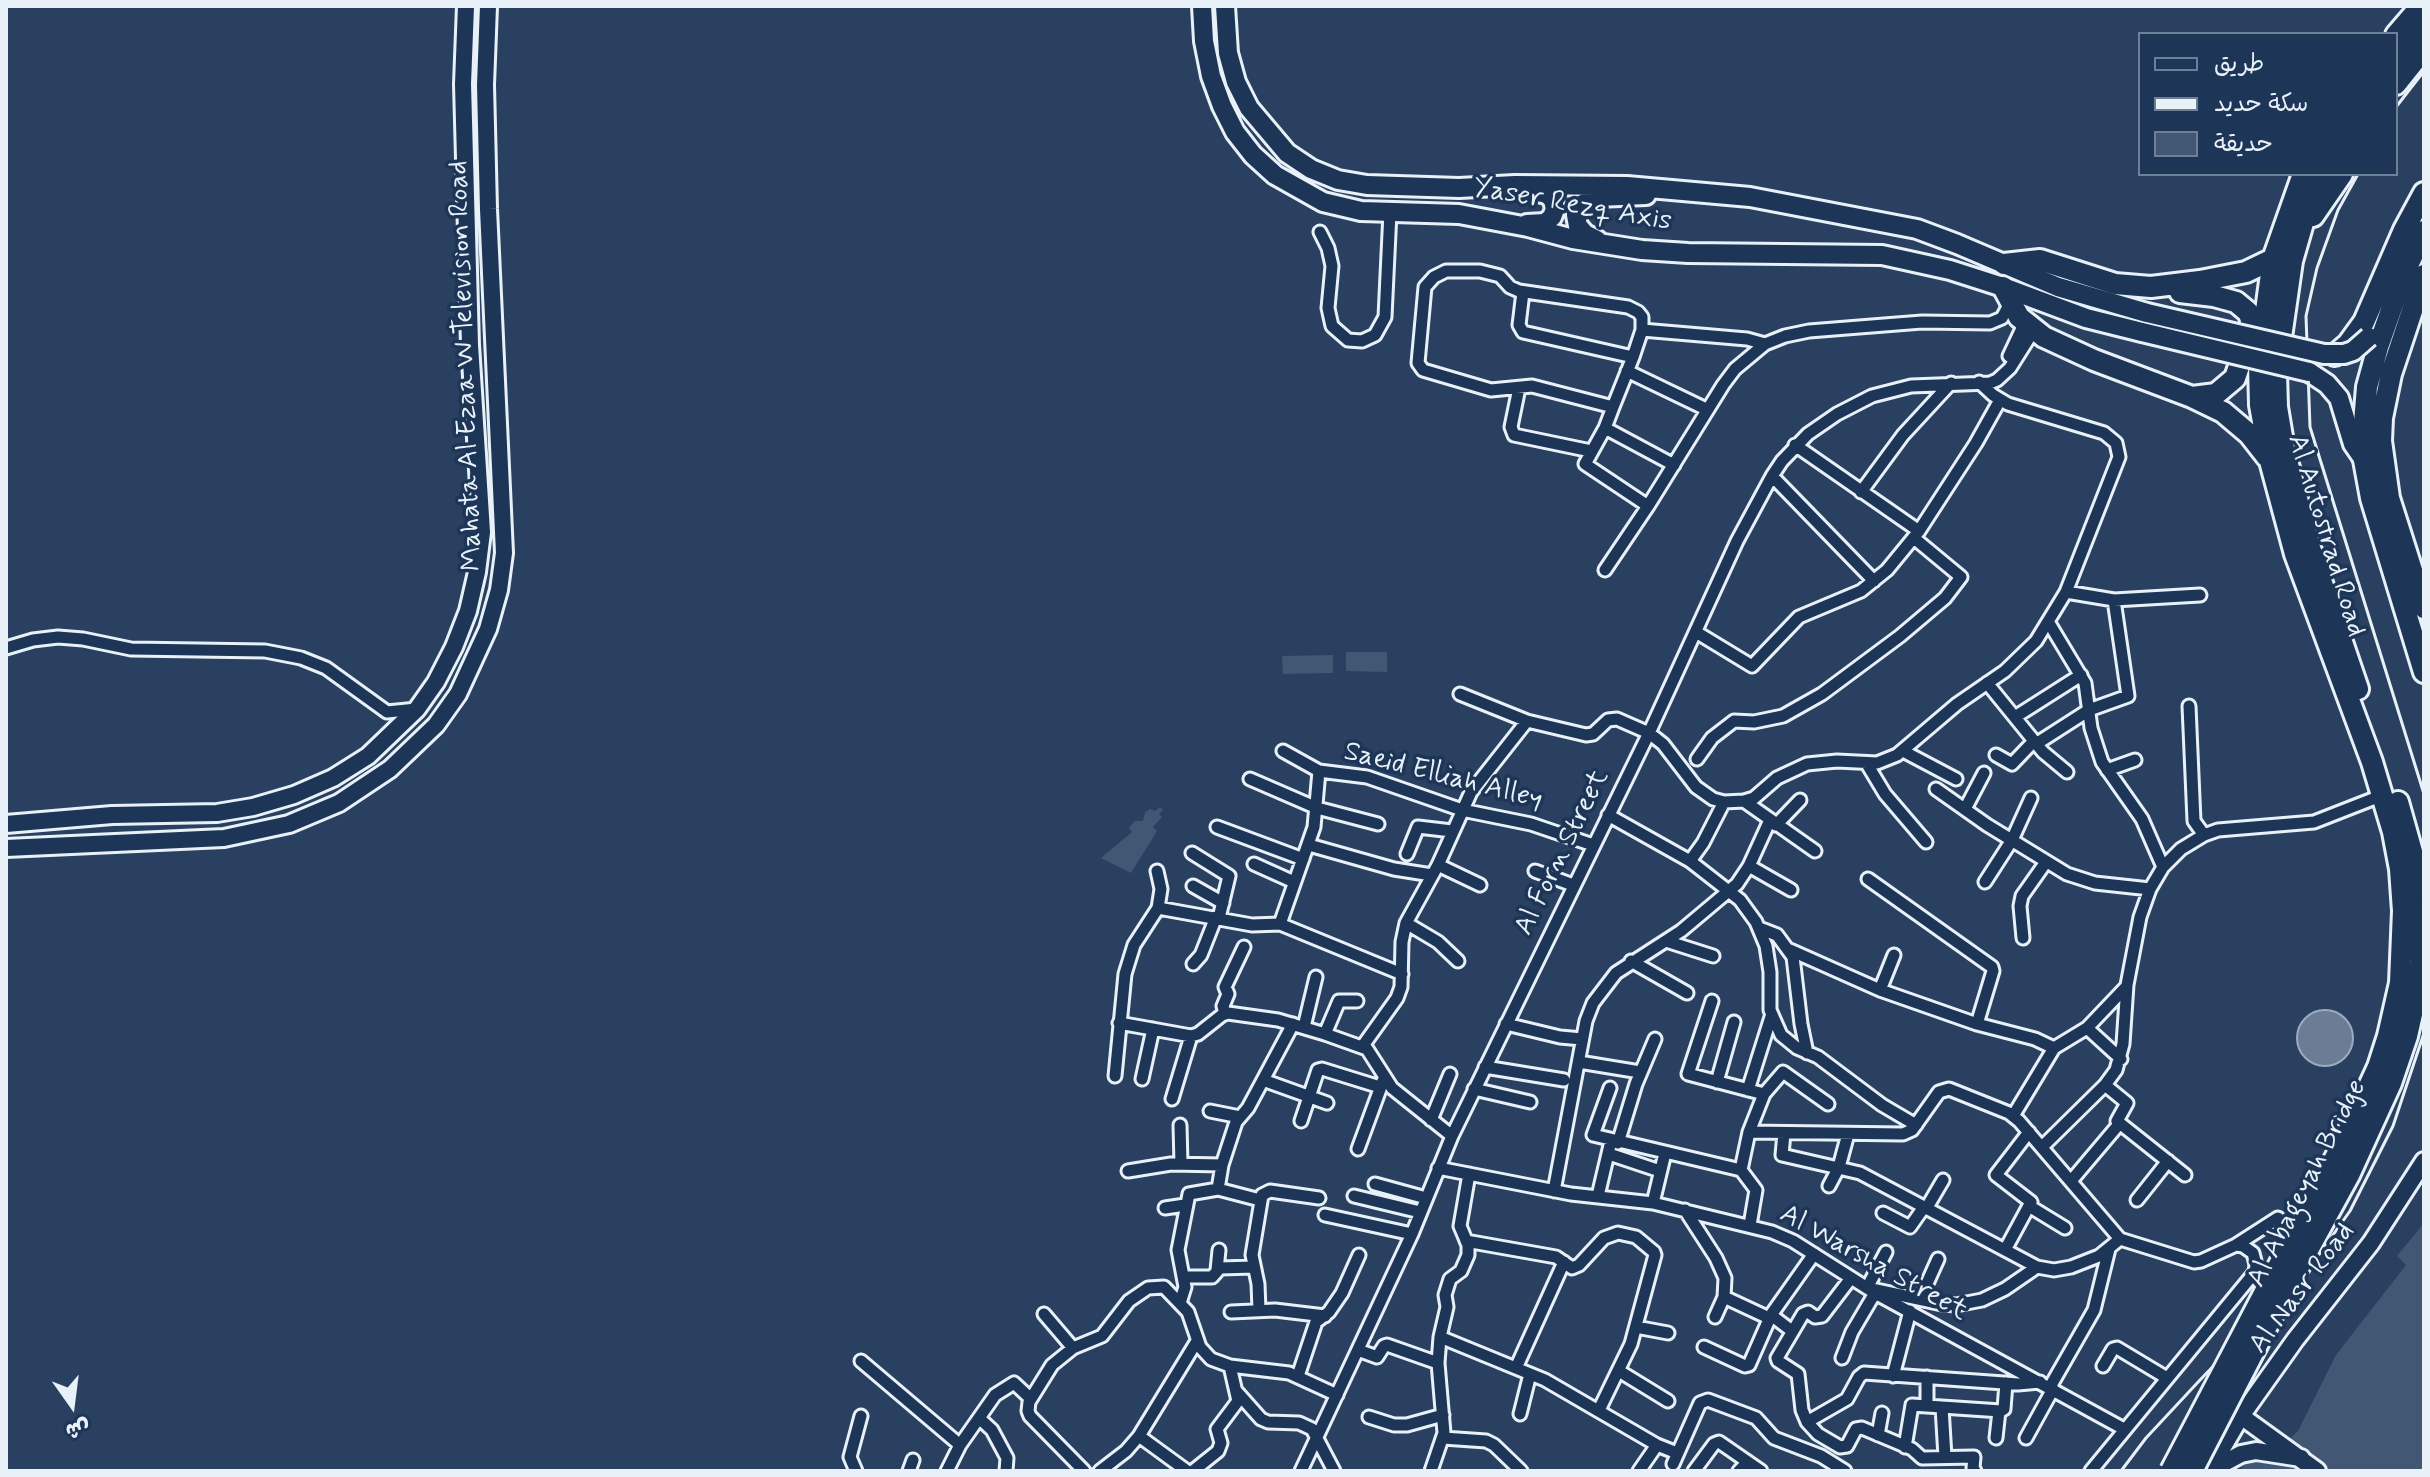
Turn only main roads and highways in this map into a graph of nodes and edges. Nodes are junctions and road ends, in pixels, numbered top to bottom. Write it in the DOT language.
graph roads {
  1 [pos="1202,6"];
  2 [pos="1225,6"];
  3 [pos="2421,6"];
  4 [pos="2424,28"];
  5 [pos="2398,33"];
  6 [pos="2424,49"];
  7 [pos="2398,60"];
  8 [pos="2398,82"];
  9 [pos="2302,176"];
  10 [pos="2323,176"];
  11 [pos="2341,176"];
  12 [pos="1499,186"];
  13 [pos="1672,188"];
  14 [pos="2424,193"];
  15 [pos="1512,224"];
  16 [pos="2424,231"];
  17 [pos="2298,235"];
  18 [pos="1606,245"];
  19 [pos="2273,259"];
  20 [pos="2004,264"];
  21 [pos="2424,275"];
  22 [pos="2151,287"];
  23 [pos="2007,295"];
  24 [pos="2394,298"];
  25 [pos="2335,355"];
  26 [pos="2192,397"];
  27 [pos="2364,460"];
  28 [pos="2270,461"];
  29 [pos="2424,608"];
  30 [pos="2424,672"];
  31 [pos="2412,909"];
  32 [pos="2171,1471"];
  33 [pos="2192,1471"];
  1 -- 15 [label="main road, Yaser Rezq Axis"];
  2 -- 12 [label="main road, Yaser Rezq Axis"];
  3 -- 5 [label="highway"];
  4 -- 7 [label="highway"];
  6 -- 8 [label="highway"];
  9 -- 19 [label="highway, Al Autostrad Road"];
  10 -- 17 [label="highway, Al Autostrad Road"];
  11 -- 17 [label="highway"];
  12 -- 13 [label="main road, Yaser Rezq Axis"];
  12 -- 15 [label="main road"];
  13 -- 18 [label="main road"];
  13 -- 20 [label="main road, Yaser Rezq Axis"];
  14 -- 25 [label="highway"];
  15 -- 18 [label="main road, Yaser Rezq Axis"];
  16 -- 24 [label="highway"];
  17 -- 31 [label="highway, Al Autostrad Road"];
  18 -- 23 [label="main road, Yaser Rezq Axis"];
  19 -- 22 [label="highway"];
  19 -- 28 [label="highway, Al Autostrad Road"];
  20 -- 22 [label="highway"];
  20 -- 25 [label="main road, Yaser Rezq Axis, bridge"];
  21 -- 29 [label="highway"];
  22 -- 26 [label="highway"];
  23 -- 26 [label="highway"];
  23 -- 27 [label="main road, Yaser Rezq Axis, bridge"];
  24 -- 25 [label="main road, bridge"];
  24 -- 27 [label="highway"];
  26 -- 28 [label="highway"];
  27 -- 30 [label="highway"];
  28 -- 31 [label="highway, Al Autostrad Road"];
  31 -- 32 [label="highway, Al Abageyah Bridge, bridge"];
  31 -- 33 [label="highway, Al Abageyah Bridge, bridge"];
}
